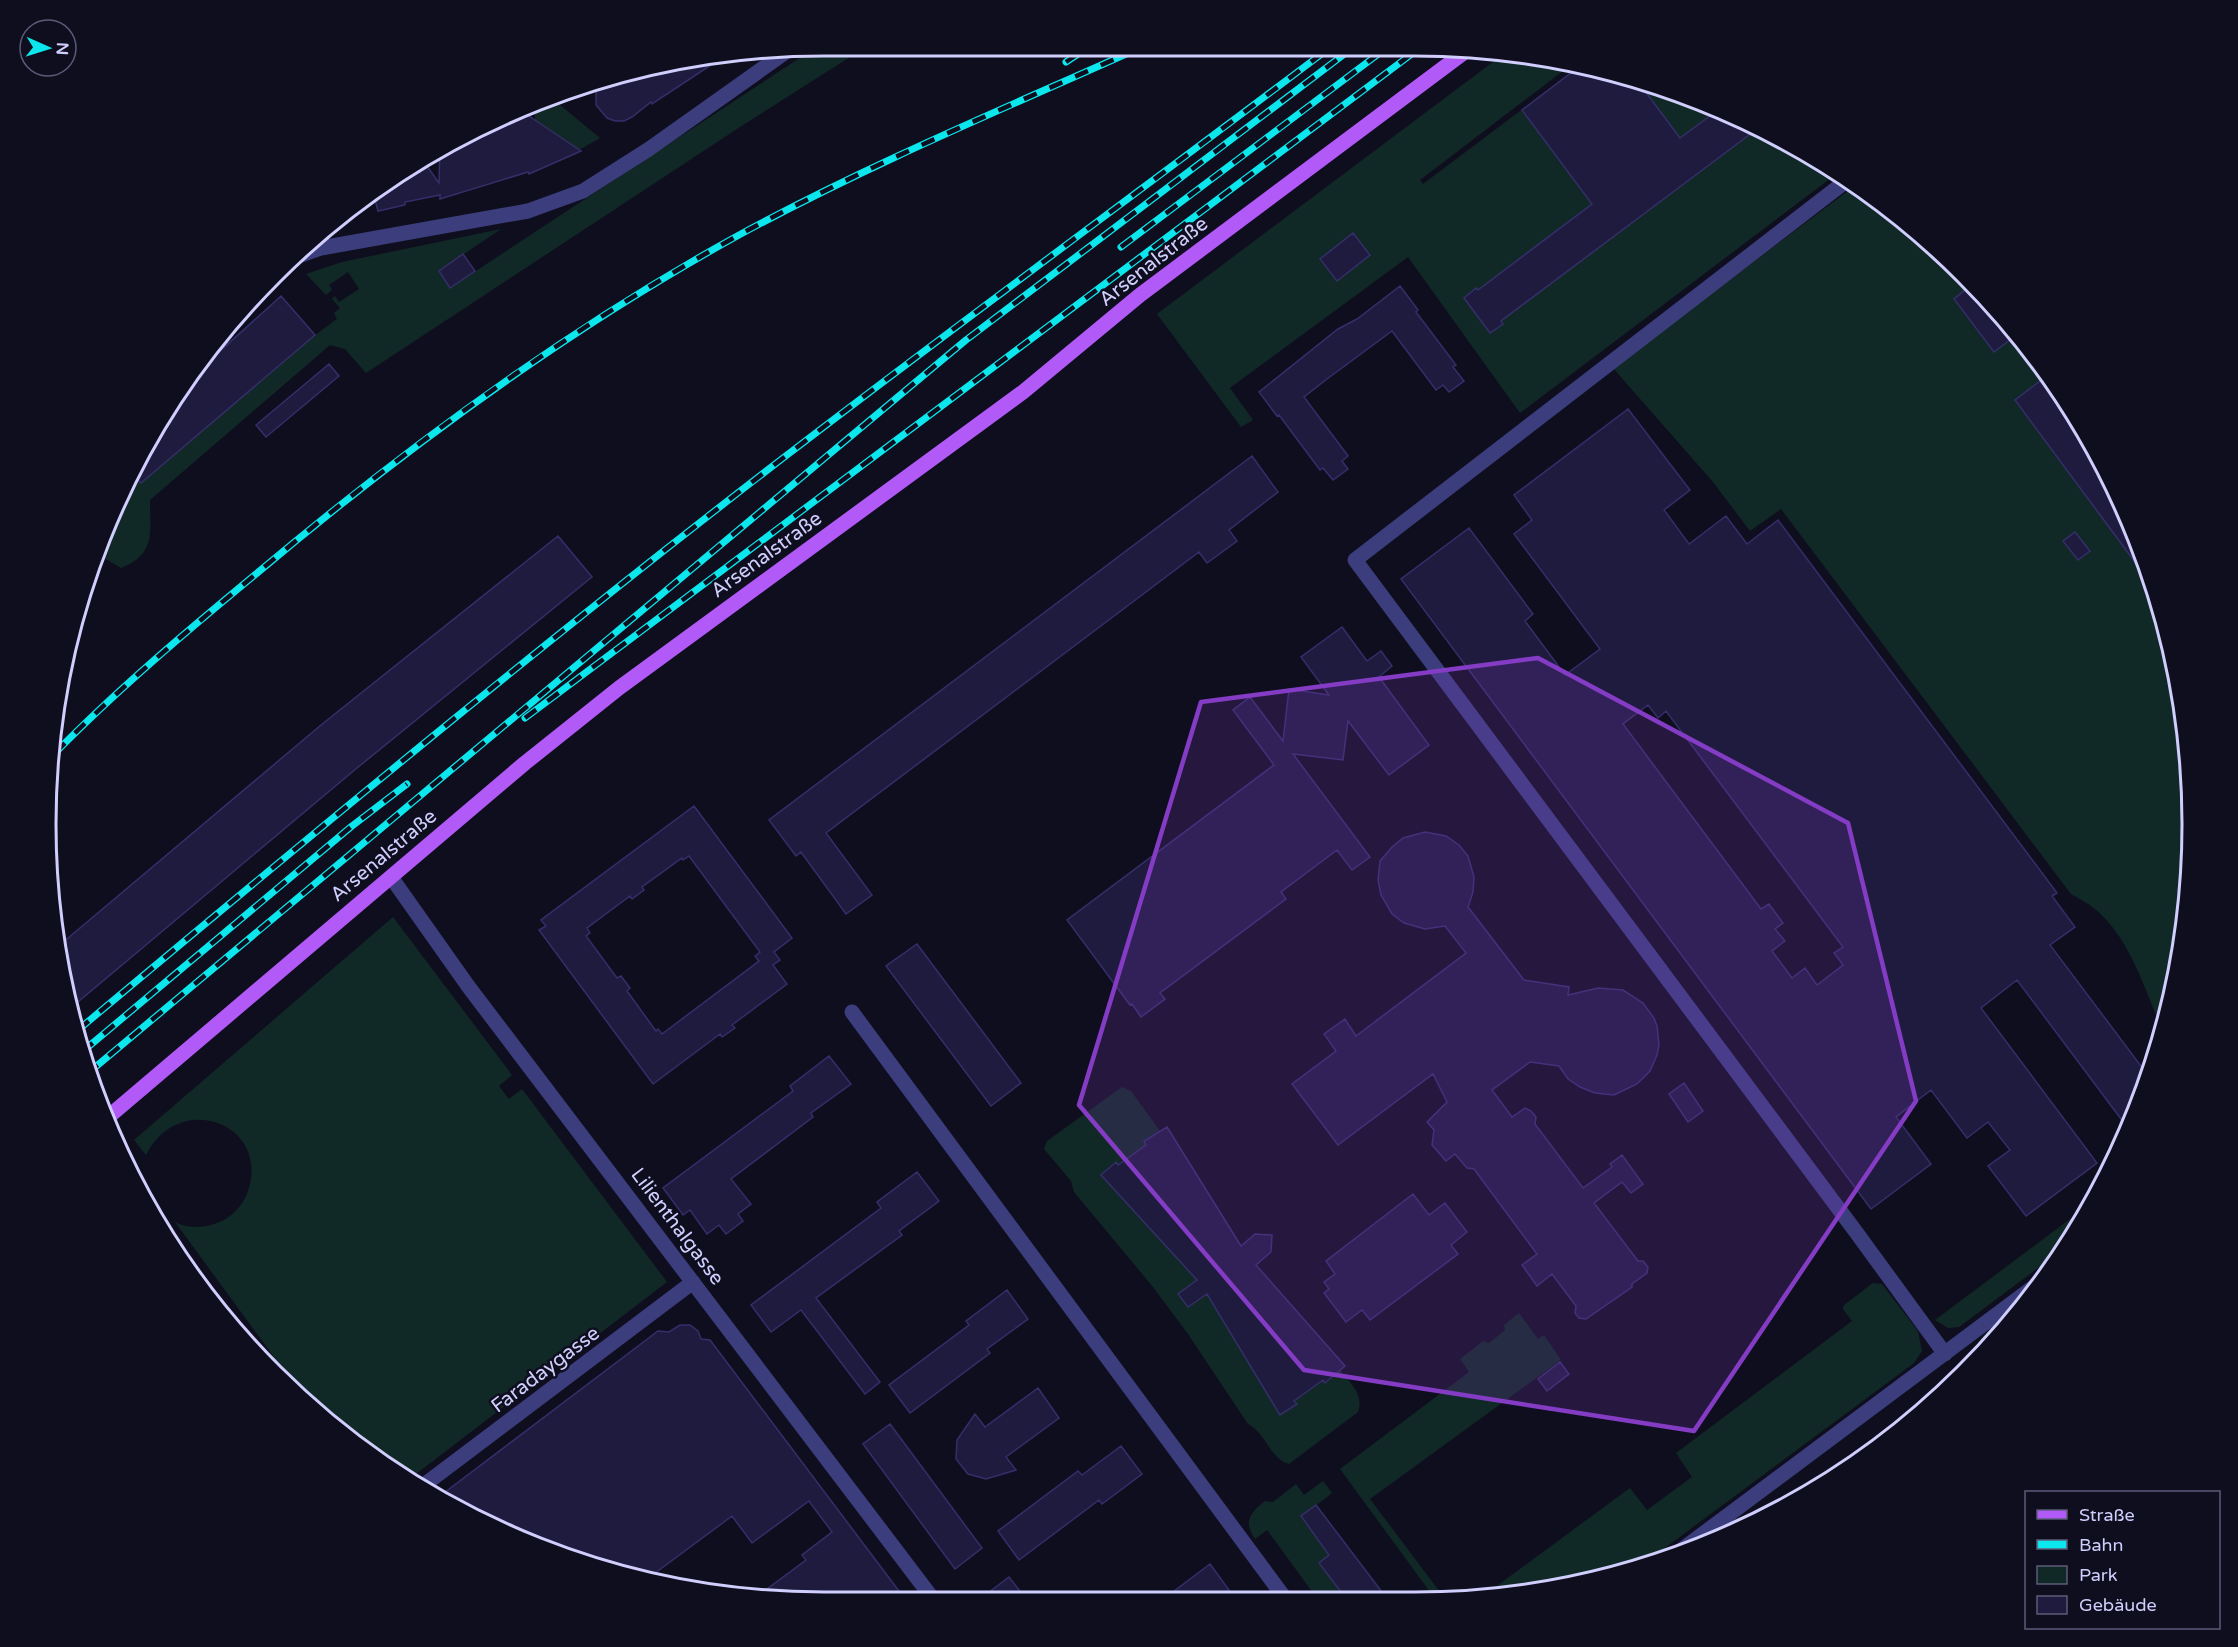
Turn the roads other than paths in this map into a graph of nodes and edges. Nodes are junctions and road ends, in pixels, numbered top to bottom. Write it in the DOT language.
graph roads {
  1 [pos="779,57"];
  2 [pos="1458,57"];
  3 [pos="1841,185"];
  4 [pos="311,252"];
  5 [pos="391,877"];
  6 [pos="852,1012"];
  7 [pos="112,1113"];
  8 [pos="693,1282"];
  9 [pos="2018,1298"];
  10 [pos="1945,1354"];
  11 [pos="428,1482"];
  12 [pos="1700,1536"];
  13 [pos="928,1592"];
  14 [pos="1280,1592"];
  1 -- 4 [label="street"];
  2 -- 5 [label="main road, Arsenalstraße"];
  3 -- 10 [label="street"];
  5 -- 7 [label="main road, Arsenalstraße"];
  5 -- 8 [label="street, Lilienthalgasse"];
  6 -- 14 [label="street"];
  8 -- 11 [label="street, Faradaygasse"];
  8 -- 13 [label="street, Lilienthalgasse"];
  9 -- 10 [label="street"];
  10 -- 12 [label="street"];
}
